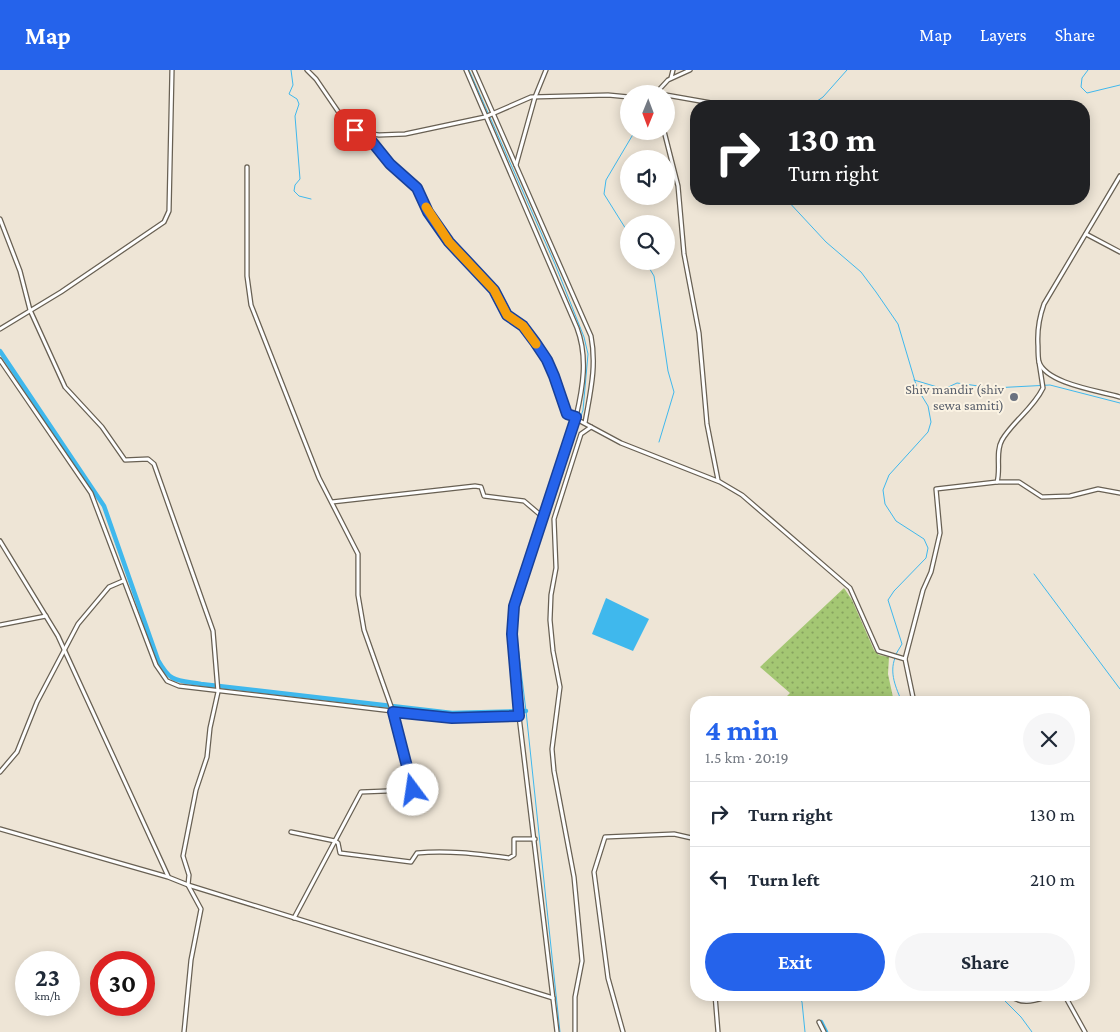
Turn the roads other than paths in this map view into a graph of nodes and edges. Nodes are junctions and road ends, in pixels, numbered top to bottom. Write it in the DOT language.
graph roads {
  1 [pos="172,70"];
  2 [pos="307,70"];
  3 [pos="466,70"];
  4 [pos="474,70"];
  5 [pos="546,70"];
  6 [pos="673,70"];
  7 [pos="690,70"];
  8 [pos="671,78"];
  9 [pos="664,85"];
  10 [pos="535,97"];
  11 [pos="620,97"];
  12 [pos="675,97"];
  13 [pos="694,100"];
  14 [pos="493,113"];
  15 [pos="485,117"];
  16 [pos="365,133"];
  17 [pos="665,140"];
  18 [pos="516,166"];
  19 [pos="246,167"];
  20 [pos="1120,176"];
  21 [pos="0,219"];
  22 [pos="1086,234"];
  23 [pos="1120,252"];
  24 [pos="30,310"];
  25 [pos="0,328"];
  26 [pos="0,360"];
  27 [pos="1039,362"];
  28 [pos="1120,397"];
  29 [pos="580,420"];
  30 [pos="591,426"];
  31 [pos="718,481"];
  32 [pos="997,482"];
  33 [pos="1120,493"];
  34 [pos="332,502"];
  35 [pos="544,518"];
  36 [pos="0,541"];
  37 [pos="123,582"];
  38 [pos="46,616"];
  39 [pos="0,625"];
  40 [pos="64,649"];
  41 [pos="905,659"];
  42 [pos="218,692"];
  43 [pos="913,696"];
  44 [pos="393,712"];
  45 [pos="519,716"];
  46 [pos="0,772"];
  47 [pos="0,829"];
  48 [pos="291,832"];
  49 [pos="690,838"];
  50 [pos="535,839"];
  51 [pos="335,841"];
  52 [pos="168,877"];
  53 [pos="188,885"];
  54 [pos="294,918"];
  55 [pos="553,998"];
  56 [pos="715,1001"];
  57 [pos="1019,1001"];
  58 [pos="1032,1001"];
  59 [pos="1068,1001"];
  60 [pos="819,1022"];
  61 [pos="184,1032"];
  62 [pos="557,1032"];
  63 [pos="575,1032"];
  64 [pos="623,1032"];
  65 [pos="718,1032"];
  66 [pos="824,1032"];
  67 [pos="1085,1032"];
  1 -- 24 [label="street"];
  2 -- 16 [label="street"];
  3 -- 15 [label="street"];
  4 -- 14 [label="street"];
  5 -- 10 [label="street"];
  6 -- 8 [label="street"];
  7 -- 8 [label="street"];
  8 -- 9 [label="street"];
  10 -- 11 [label="street"];
  10 -- 14 [label="street"];
  10 -- 18 [label="street"];
  12 -- 13 [label="street"];
  14 -- 15 [label="street"];
  14 -- 18 [label="street"];
  15 -- 16 [label="street"];
  15 -- 29 [label="street"];
  16 -- 29 [label="street"];
  17 -- 31 [label="street"];
  18 -- 29 [label="street"];
  19 -- 34 [label="street"];
  20 -- 22 [label="street"];
  21 -- 24 [label="street"];
  22 -- 23 [label="street"];
  22 -- 27 [label="street"];
  24 -- 25 [label="street"];
  24 -- 42 [label="street"];
  26 -- 37 [label="street"];
  27 -- 28 [label="street"];
  27 -- 32 [label="street"];
  29 -- 30 [label="street"];
  29 -- 35 [label="street"];
  30 -- 31 [label="street"];
  30 -- 63 [label="street"];
  31 -- 41 [label="street"];
  32 -- 33 [label="street"];
  32 -- 41 [label="street"];
  34 -- 35 [label="street"];
  34 -- 44 [label="street"];
  35 -- 45 [label="street"];
  36 -- 38 [label="street"];
  37 -- 40 [label="street"];
  37 -- 42 [label="street"];
  38 -- 39 [label="street"];
  38 -- 40 [label="street"];
  40 -- 46 [label="street"];
  40 -- 52 [label="street"];
  41 -- 43 [label="street"];
  42 -- 44 [label="street"];
  42 -- 53 [label="street"];
  44 -- 45 [label="street"];
  44 -- 51 [label="street"];
  45 -- 50 [label="street"];
  47 -- 52 [label="street"];
  48 -- 51 [label="street"];
  49 -- 64 [label="street"];
  50 -- 51 [label="street"];
  50 -- 55 [label="street"];
  51 -- 54 [label="street"];
  52 -- 53 [label="street"];
  53 -- 54 [label="street"];
  53 -- 61 [label="street"];
  54 -- 55 [label="street"];
  55 -- 62 [label="street"];
  56 -- 65 [label="street"];
  57 -- 58 [label="street"];
  59 -- 67 [label="street"];
  60 -- 66 [label="street"];
}
